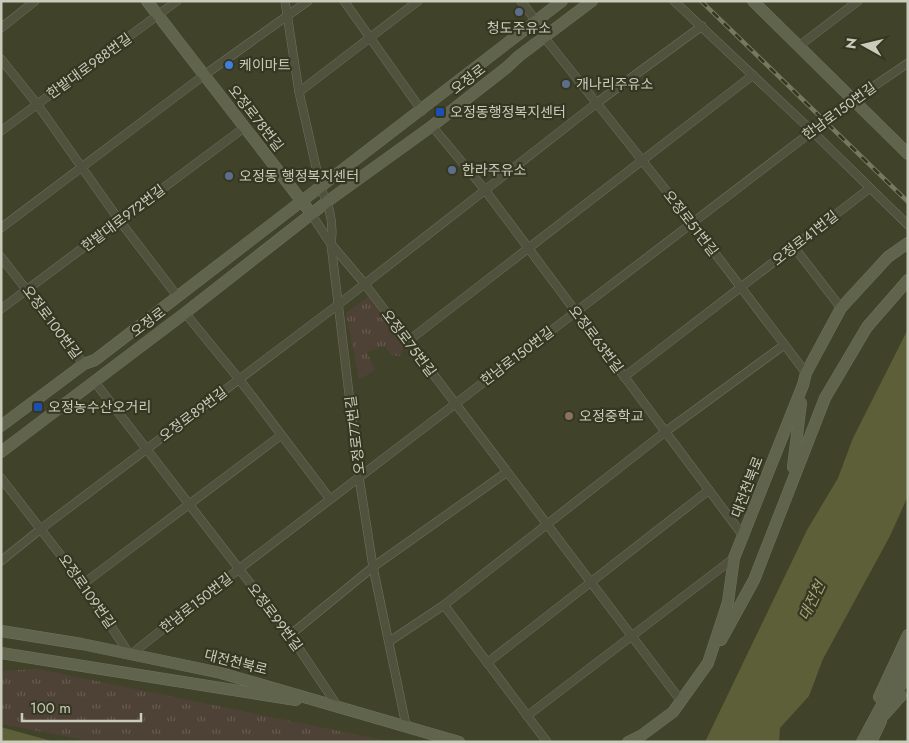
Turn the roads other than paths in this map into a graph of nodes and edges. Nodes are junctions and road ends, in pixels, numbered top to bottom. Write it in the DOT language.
graph roads {
  1 [pos="35,1"];
  2 [pos="148,1"];
  3 [pos="177,1"];
  4 [pos="286,1"];
  5 [pos="308,1"];
  6 [pos="344,1"];
  7 [pos="418,1"];
  8 [pos="520,1"];
  9 [pos="562,1"];
  10 [pos="592,1"];
  11 [pos="674,1"];
  12 [pos="753,1"];
  13 [pos="858,1"];
  14 [pos="158,15"];
  15 [pos="288,16"];
  16 [pos="536,21"];
  17 [pos="702,26"];
  18 [pos="1,28"];
  19 [pos="371,37"];
  20 [pos="544,37"];
  21 [pos="798,46"];
  22 [pos="1,59"];
  23 [pos="908,63"];
  24 [pos="753,75"];
  25 [pos="203,76"];
  26 [pos="299,92"];
  27 [pos="852,100"];
  28 [pos="598,102"];
  29 [pos="37,104"];
  30 [pos="422,110"];
  31 [pos="432,126"];
  32 [pos="244,127"];
  33 [pos="1,131"];
  34 [pos="812,131"];
  35 [pos="908,154"];
  36 [pos="642,159"];
  37 [pos="80,167"];
  38 [pos="320,188"];
  39 [pos="870,188"];
  40 [pos="485,190"];
  41 [pos="328,201"];
  42 [pos="303,202"];
  43 [pos="311,214"];
  44 [pos="119,220"];
  45 [pos="692,223"];
  46 [pos="908,225"];
  47 [pos="1,228"];
  48 [pos="908,243"];
  49 [pos="331,244"];
  50 [pos="527,247"];
  51 [pos="794,247"];
  52 [pos="1,257"];
  53 [pos="908,280"];
  54 [pos="364,283"];
  55 [pos="741,287"];
  56 [pos="28,290"];
  57 [pos="178,297"];
  58 [pos="339,304"];
  59 [pos="841,308"];
  60 [pos="1,309"];
  61 [pos="576,312"];
  62 [pos="185,313"];
  63 [pos="408,341"];
  64 [pos="784,344"];
  65 [pos="84,364"];
  66 [pos="806,373"];
  67 [pos="624,377"];
  68 [pos="239,379"];
  69 [pos="94,381"];
  70 [pos="803,385"];
  71 [pos="456,403"];
  72 [pos="1,426"];
  73 [pos="665,432"];
  74 [pos="280,436"];
  75 [pos="146,449"];
  76 [pos="1,452"];
  77 [pos="507,472"];
  78 [pos="359,477"];
  79 [pos="1,478"];
  80 [pos="791,483"];
  81 [pos="709,490"];
  82 [pos="330,499"];
  83 [pos="190,506"];
  84 [pos="547,524"];
  85 [pos="42,528"];
  86 [pos="744,537"];
  87 [pos="734,558"];
  88 [pos="1,561"];
  89 [pos="373,566"];
  90 [pos="239,569"];
  91 [pos="592,583"];
  92 [pos="83,584"];
  93 [pos="444,605"];
  94 [pos="1,631"];
  95 [pos="290,635"];
  96 [pos="908,635"];
  97 [pos="633,637"];
  98 [pos="390,641"];
  99 [pos="1,653"];
  100 [pos="130,655"];
  101 [pos="908,656"];
  102 [pos="487,663"];
  103 [pos="708,663"];
  104 [pos="908,673"];
  105 [pos="908,685"];
  106 [pos="210,687"];
  107 [pos="278,688"];
  108 [pos="681,701"];
  109 [pos="323,704"];
  110 [pos="339,708"];
  111 [pos="879,715"];
  112 [pos="527,716"];
  113 [pos="406,725"];
  114 [pos="459,742"];
  115 [pos="546,742"];
  116 [pos="628,742"];
  117 [pos="862,742"];
  118 [pos="871,742"];
  1 -- 18 [label="street"];
  2 -- 14 [label="main road, 오정로78번길"];
  3 -- 14 [label="street, 한밭대로988번길"];
  4 -- 15 [label="street"];
  5 -- 15 [label="street"];
  6 -- 19 [label="street"];
  7 -- 19 [label="street"];
  8 -- 16 [label="street"];
  9 -- 16 [label="main road, 오정로"];
  10 -- 20 [label="main road, 오정로"];
  11 -- 17 [label="street"];
  12 -- 21 [label="main road"];
  13 -- 21 [label="street"];
  14 -- 25 [label="main road, 오정로78번길"];
  14 -- 29 [label="street, 한밭대로988번길"];
  15 -- 25 [label="street"];
  15 -- 26 [label="street"];
  16 -- 30 [label="main road, 오정로"];
  17 -- 24 [label="street"];
  17 -- 28 [label="street"];
  19 -- 26 [label="street"];
  19 -- 30 [label="street"];
  20 -- 28 [label="street, 오정로51번길"];
  20 -- 31 [label="main road, 오정로"];
  21 -- 27 [label="main road"];
  22 -- 29 [label="street"];
  23 -- 27 [label="street, 한남로150번길"];
  24 -- 34 [label="street"];
  24 -- 36 [label="street"];
  25 -- 32 [label="main road, 오정로78번길"];
  25 -- 37 [label="street"];
  26 -- 38 [label="street"];
  27 -- 34 [label="street, 한남로150번길"];
  27 -- 35 [label="main road"];
  28 -- 36 [label="street, 오정로51번길"];
  28 -- 40 [label="street"];
  29 -- 33 [label="street, 한밭대로988번길"];
  29 -- 37 [label="street"];
  30 -- 38 [label="main road, 오정로"];
  31 -- 40 [label="street, 오정로63번길"];
  31 -- 41 [label="main road, 오정로"];
  32 -- 42 [label="main road, 오정로78번길"];
  32 -- 44 [label="street, 한밭대로972번길"];
  34 -- 39 [label="street"];
  34 -- 45 [label="street, 한남로150번길"];
  36 -- 45 [label="street, 오정로51번길"];
  36 -- 50 [label="street"];
  37 -- 44 [label="street"];
  37 -- 47 [label="street"];
  38 -- 41 [label="street"];
  38 -- 42 [label="main road, 오정로"];
  39 -- 46 [label="street"];
  39 -- 51 [label="street, 오정로41번길"];
  40 -- 50 [label="street, 오정로63번길"];
  40 -- 54 [label="street"];
  41 -- 43 [label="main road, 오정로"];
  41 -- 49 [label="street, 오정로77번길"];
  42 -- 43 [label="main road"];
  42 -- 57 [label="main road, 오정로"];
  43 -- 49 [label="street, 오정로75번길"];
  43 -- 62 [label="main road, 오정로"];
  44 -- 56 [label="street, 한밭대로972번길"];
  44 -- 57 [label="street"];
  45 -- 55 [label="street, 오정로51번길"];
  45 -- 61 [label="street, 한남로150번길"];
  48 -- 59 [label="main road, 대전천북로"];
  49 -- 54 [label="street, 오정로75번길"];
  49 -- 58 [label="street, 오정로77번길"];
  50 -- 61 [label="street, 오정로63번길"];
  50 -- 63 [label="street"];
  51 -- 55 [label="street, 오정로41번길"];
  51 -- 59 [label="street"];
  52 -- 56 [label="street, 오정로100번길"];
  53 -- 80 [label="main road"];
  54 -- 58 [label="street"];
  54 -- 63 [label="street, 오정로75번길"];
  55 -- 64 [label="street, 오정로51번길"];
  55 -- 67 [label="street"];
  56 -- 60 [label="street, 한밭대로972번길"];
  56 -- 65 [label="street, 오정로100번길"];
  57 -- 65 [label="main road, 오정로"];
  58 -- 68 [label="street"];
  58 -- 78 [label="street, 오정로77번길"];
  59 -- 66 [label="main road, 대전천북로"];
  61 -- 67 [label="street, 오정로63번길"];
  61 -- 71 [label="street, 한남로150번길"];
  62 -- 68 [label="street, 오정로89번길"];
  62 -- 69 [label="main road, 오정로"];
  63 -- 71 [label="street, 오정로75번길"];
  64 -- 66 [label="street, 오정로51번길"];
  64 -- 73 [label="street"];
  65 -- 72 [label="main road, 오정로"];
  66 -- 70 [label="main road, 대전천북로"];
  67 -- 73 [label="street, 오정로63번길"];
  68 -- 74 [label="street, 오정로89번길"];
  68 -- 75 [label="street, 오정로89번길"];
  69 -- 75 [label="street, 오정로99번길"];
  69 -- 76 [label="main road, 오정로"];
  70 -- 80 [label="main road"];
  70 -- 86 [label="main road, 대전천북로"];
  71 -- 77 [label="street, 오정로75번길"];
  71 -- 78 [label="street, 한남로150번길"];
  73 -- 81 [label="street, 오정로63번길"];
  73 -- 84 [label="street"];
  74 -- 82 [label="street, 오정로89번길"];
  74 -- 83 [label="street"];
  75 -- 83 [label="street, 오정로99번길"];
  75 -- 85 [label="street"];
  77 -- 84 [label="street, 오정로75번길"];
  77 -- 89 [label="street"];
  78 -- 82 [label="street, 한남로150번길"];
  78 -- 89 [label="street, 오정로77번길"];
  79 -- 85 [label="street, 오정로109번길"];
  80 -- 103 [label="main road"];
  81 -- 86 [label="street, 오정로63번길"];
  81 -- 91 [label="street"];
  82 -- 90 [label="street, 한남로150번길"];
  83 -- 90 [label="street, 오정로99번길"];
  83 -- 92 [label="street"];
  84 -- 91 [label="street, 오정로75번길"];
  84 -- 93 [label="street"];
  85 -- 88 [label="street"];
  85 -- 92 [label="street, 오정로109번길"];
  86 -- 87 [label="main road, 대전천북로"];
  87 -- 97 [label="street"];
  87 -- 103 [label="main road, 대전천북로"];
  89 -- 95 [label="street"];
  89 -- 98 [label="street, 오정로77번길"];
  90 -- 95 [label="street, 오정로99번길"];
  90 -- 100 [label="street, 한남로150번길"];
  91 -- 97 [label="street, 오정로75번길"];
  91 -- 102 [label="street"];
  92 -- 100 [label="street, 오정로109번길"];
  93 -- 98 [label="street"];
  93 -- 102 [label="street"];
  94 -- 100 [label="main road, 대전천북로"];
  95 -- 110 [label="street, 오정로99번길"];
  96 -- 111 [label="main road"];
  97 -- 108 [label="street, 오정로75번길"];
  97 -- 112 [label="street"];
  98 -- 113 [label="street, 오정로77번길"];
  99 -- 106 [label="main road"];
  100 -- 107 [label="main road, 대전천북로"];
  101 -- 111 [label="main road"];
  102 -- 112 [label="street"];
  103 -- 108 [label="main road, 대전천북로"];
  104 -- 111 [label="main road"];
  105 -- 111 [label="main road"];
  106 -- 107 [label="main road"];
  106 -- 109 [label="main road"];
  107 -- 109 [label="main road, 대전천북로"];
  108 -- 116 [label="main road, 대전천북로"];
  109 -- 110 [label="main road, 대전천북로"];
  110 -- 113 [label="main road, 대전천북로"];
  111 -- 117 [label="main road"];
  111 -- 118 [label="main road"];
  112 -- 115 [label="street"];
  113 -- 114 [label="main road, 대전천북로"];
}
